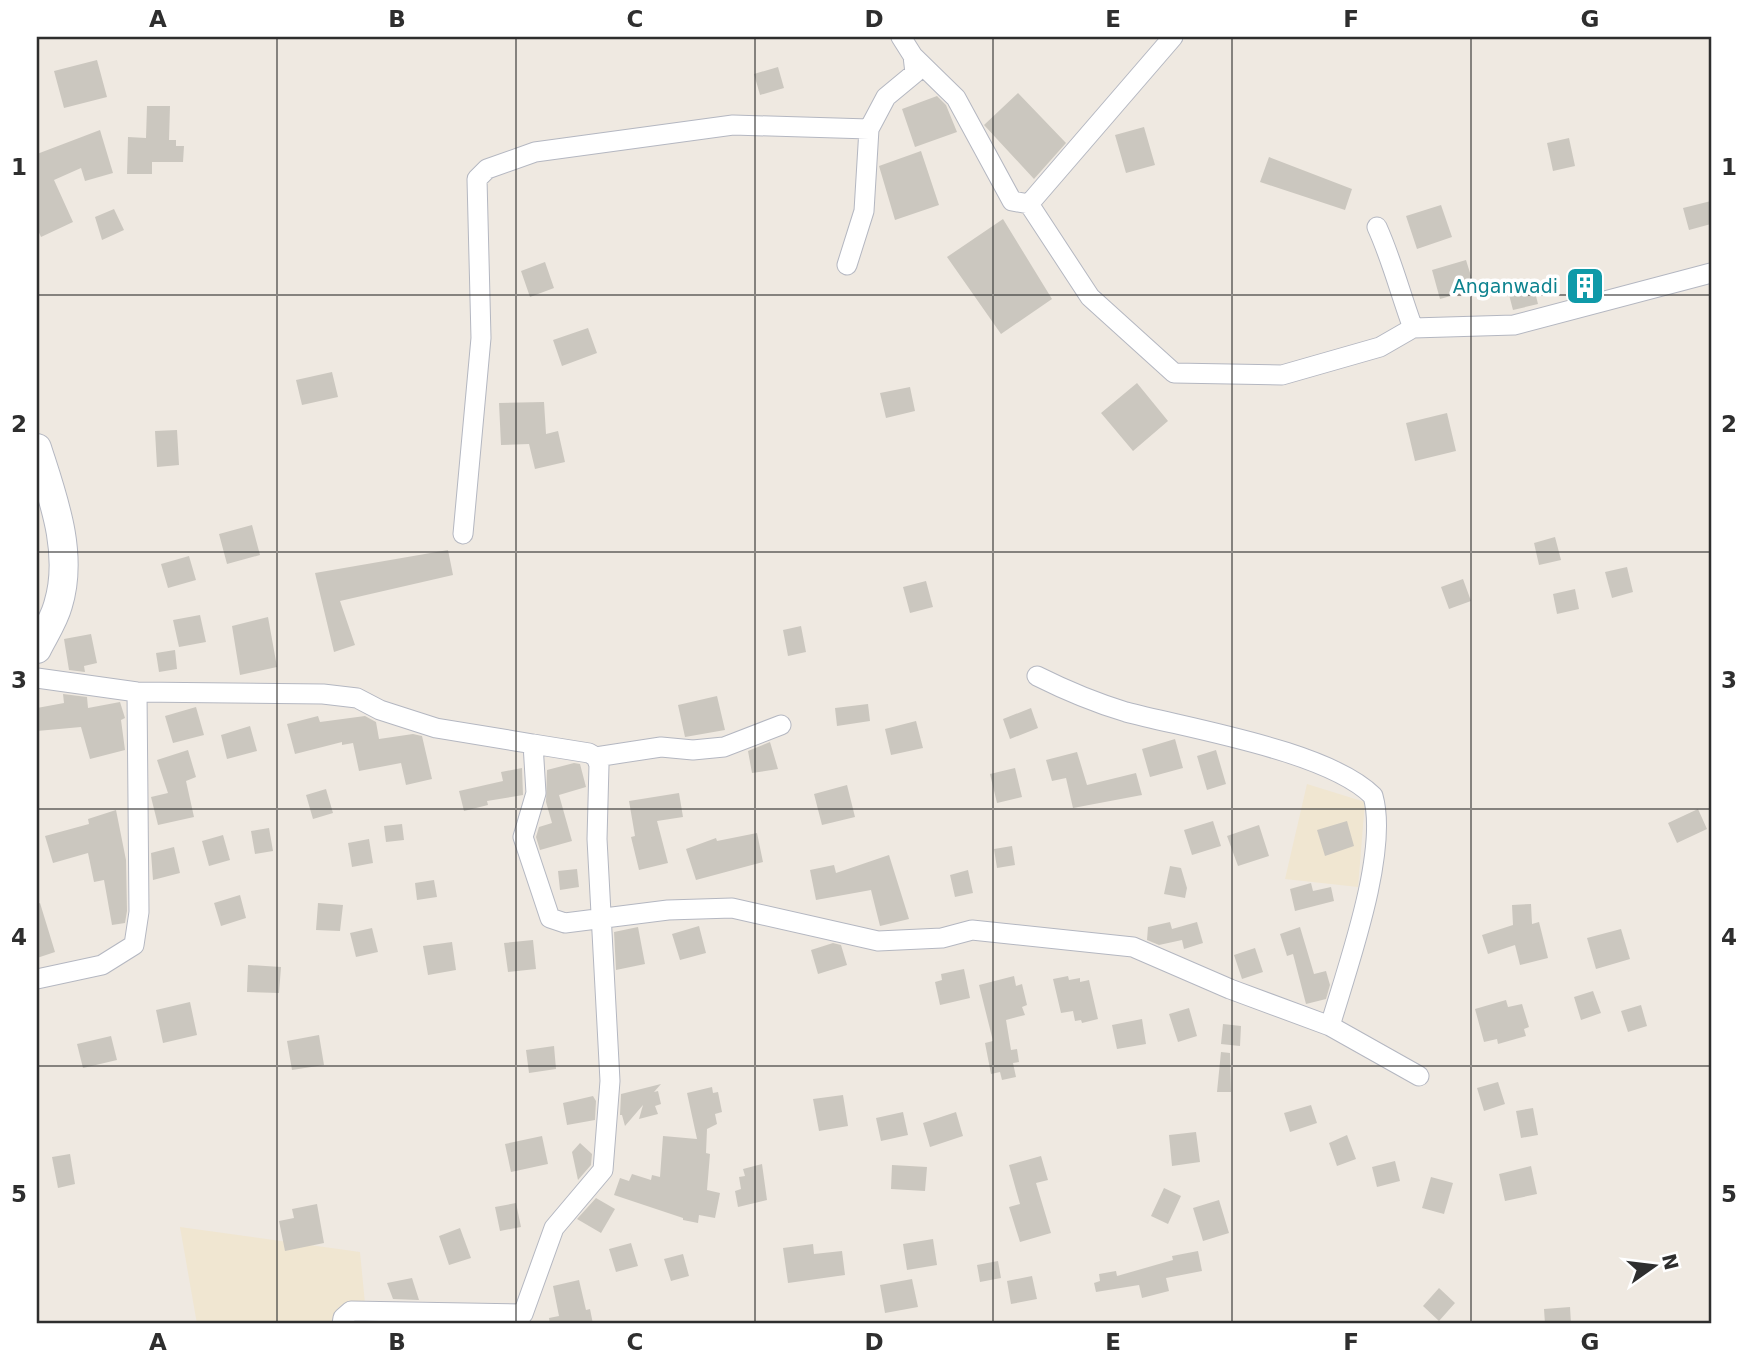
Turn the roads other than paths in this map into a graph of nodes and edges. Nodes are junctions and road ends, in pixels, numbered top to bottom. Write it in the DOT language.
graph roads {
  1 [pos="901,37"];
  2 [pos="1173,37"];
  3 [pos="913,56"];
  4 [pos="869,129"];
  5 [pos="1029,204"];
  6 [pos="1377,226"];
  7 [pos="847,265"];
  8 [pos="1711,273"];
  9 [pos="1413,328"];
  10 [pos="37,448"];
  11 [pos="463,534"];
  12 [pos="37,649"];
  13 [pos="1037,676"];
  14 [pos="37,678"];
  15 [pos="137,692"];
  16 [pos="781,725"];
  17 [pos="533,744"];
  18 [pos="596,757"];
  19 [pos="602,919"];
  20 [pos="37,979"];
  21 [pos="1330,1026"];
  22 [pos="1419,1076"];
  23 [pos="526,1319"];
  24 [pos="342,1324"];
  1 -- 3 [label="street"];
  2 -- 5 [label="street"];
  3 -- 4 [label="street"];
  3 -- 5 [label="street"];
  4 -- 7 [label="street"];
  4 -- 11 [label="street"];
  5 -- 9 [label="street"];
  6 -- 9 [label="street"];
  8 -- 9 [label="street"];
  10 -- 12 [label="main road"];
  13 -- 21 [label="street"];
  14 -- 15 [label="street"];
  15 -- 17 [label="street"];
  15 -- 20 [label="street"];
  16 -- 18 [label="street"];
  17 -- 18 [label="street"];
  17 -- 19 [label="street"];
  18 -- 19 [label="street"];
  19 -- 21 [label="street"];
  19 -- 23 [label="street"];
  21 -- 22 [label="street"];
  23 -- 24 [label="street"];
}
